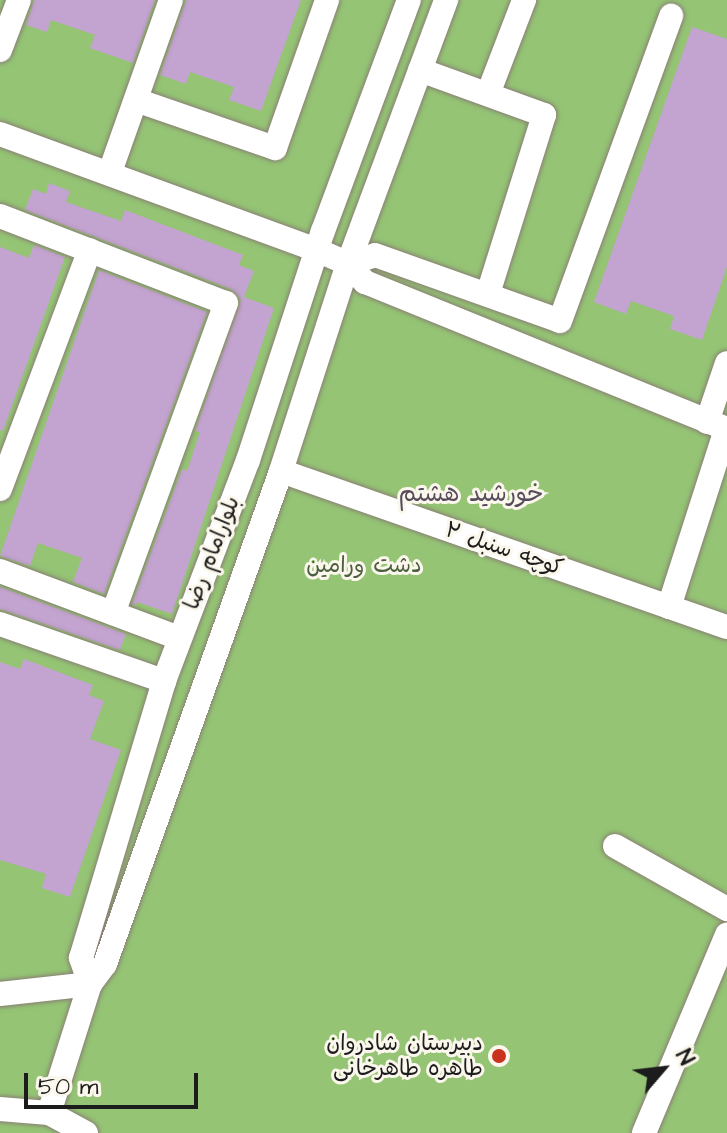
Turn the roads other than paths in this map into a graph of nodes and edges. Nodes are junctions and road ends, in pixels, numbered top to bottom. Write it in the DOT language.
graph roads {
  1 [pos="19,0"];
  2 [pos="171,0"];
  3 [pos="327,0"];
  4 [pos="409,0"];
  5 [pos="446,0"];
  6 [pos="524,0"];
  7 [pos="671,16"];
  8 [pos="0,50"];
  9 [pos="420,70"];
  10 [pos="488,94"];
  11 [pos="136,100"];
  12 [pos="0,134"];
  13 [pos="110,172"];
  14 [pos="0,216"];
  15 [pos="90,250"];
  16 [pos="317,250"];
  17 [pos="348,264"];
  18 [pos="488,294"];
  19 [pos="727,363"];
  20 [pos="720,427"];
  21 [pos="281,471"];
  22 [pos="0,489"];
  23 [pos="0,571"];
  24 [pos="669,607"];
  25 [pos="113,613"];
  26 [pos="0,624"];
  27 [pos="727,627"];
  28 [pos="177,646"];
  29 [pos="209,666"];
  30 [pos="164,681"];
  31 [pos="615,846"];
  32 [pos="727,909"];
  33 [pos="727,935"];
  34 [pos="90,984"];
  35 [pos="0,994"];
  36 [pos="0,1109"];
  37 [pos="49,1113"];
  38 [pos="86,1133"];
  39 [pos="644,1133"];
  1 -- 8 [label="street"];
  2 -- 11 [label="street"];
  3 -- 11 [label="street"];
  4 -- 16 [label="street, بلوارامام رضا"];
  5 -- 9 [label="street"];
  6 -- 10 [label="street"];
  7 -- 18 [label="street"];
  9 -- 10 [label="street"];
  9 -- 17 [label="street"];
  10 -- 18 [label="street"];
  11 -- 13 [label="street"];
  12 -- 13 [label="street"];
  13 -- 16 [label="street"];
  14 -- 15 [label="street"];
  15 -- 22 [label="street"];
  15 -- 25 [label="street"];
  16 -- 17 [label="street"];
  16 -- 28 [label="street, بلوارامام رضا"];
  17 -- 18 [label="street"];
  17 -- 20 [label="street"];
  17 -- 21 [label="street"];
  19 -- 20 [label="street"];
  20 -- 24 [label="street"];
  21 -- 24 [label="street, کوچه سنبل ۲"];
  21 -- 29 [label="street"];
  23 -- 25 [label="street"];
  24 -- 27 [label="street, کوچه سنبل ۲"];
  25 -- 28 [label="street"];
  26 -- 30 [label="street"];
  28 -- 29 [label="street"];
  28 -- 30 [label="street, بلوارامام رضا"];
  29 -- 34 [label="street"];
  30 -- 34 [label="street, بلوارامام رضا"];
  31 -- 32 [label="street"];
  33 -- 39 [label="street"];
  34 -- 35 [label="street"];
  34 -- 37 [label="street, بلوارامام رضا"];
  36 -- 37 [label="street"];
  37 -- 38 [label="street"];
}
